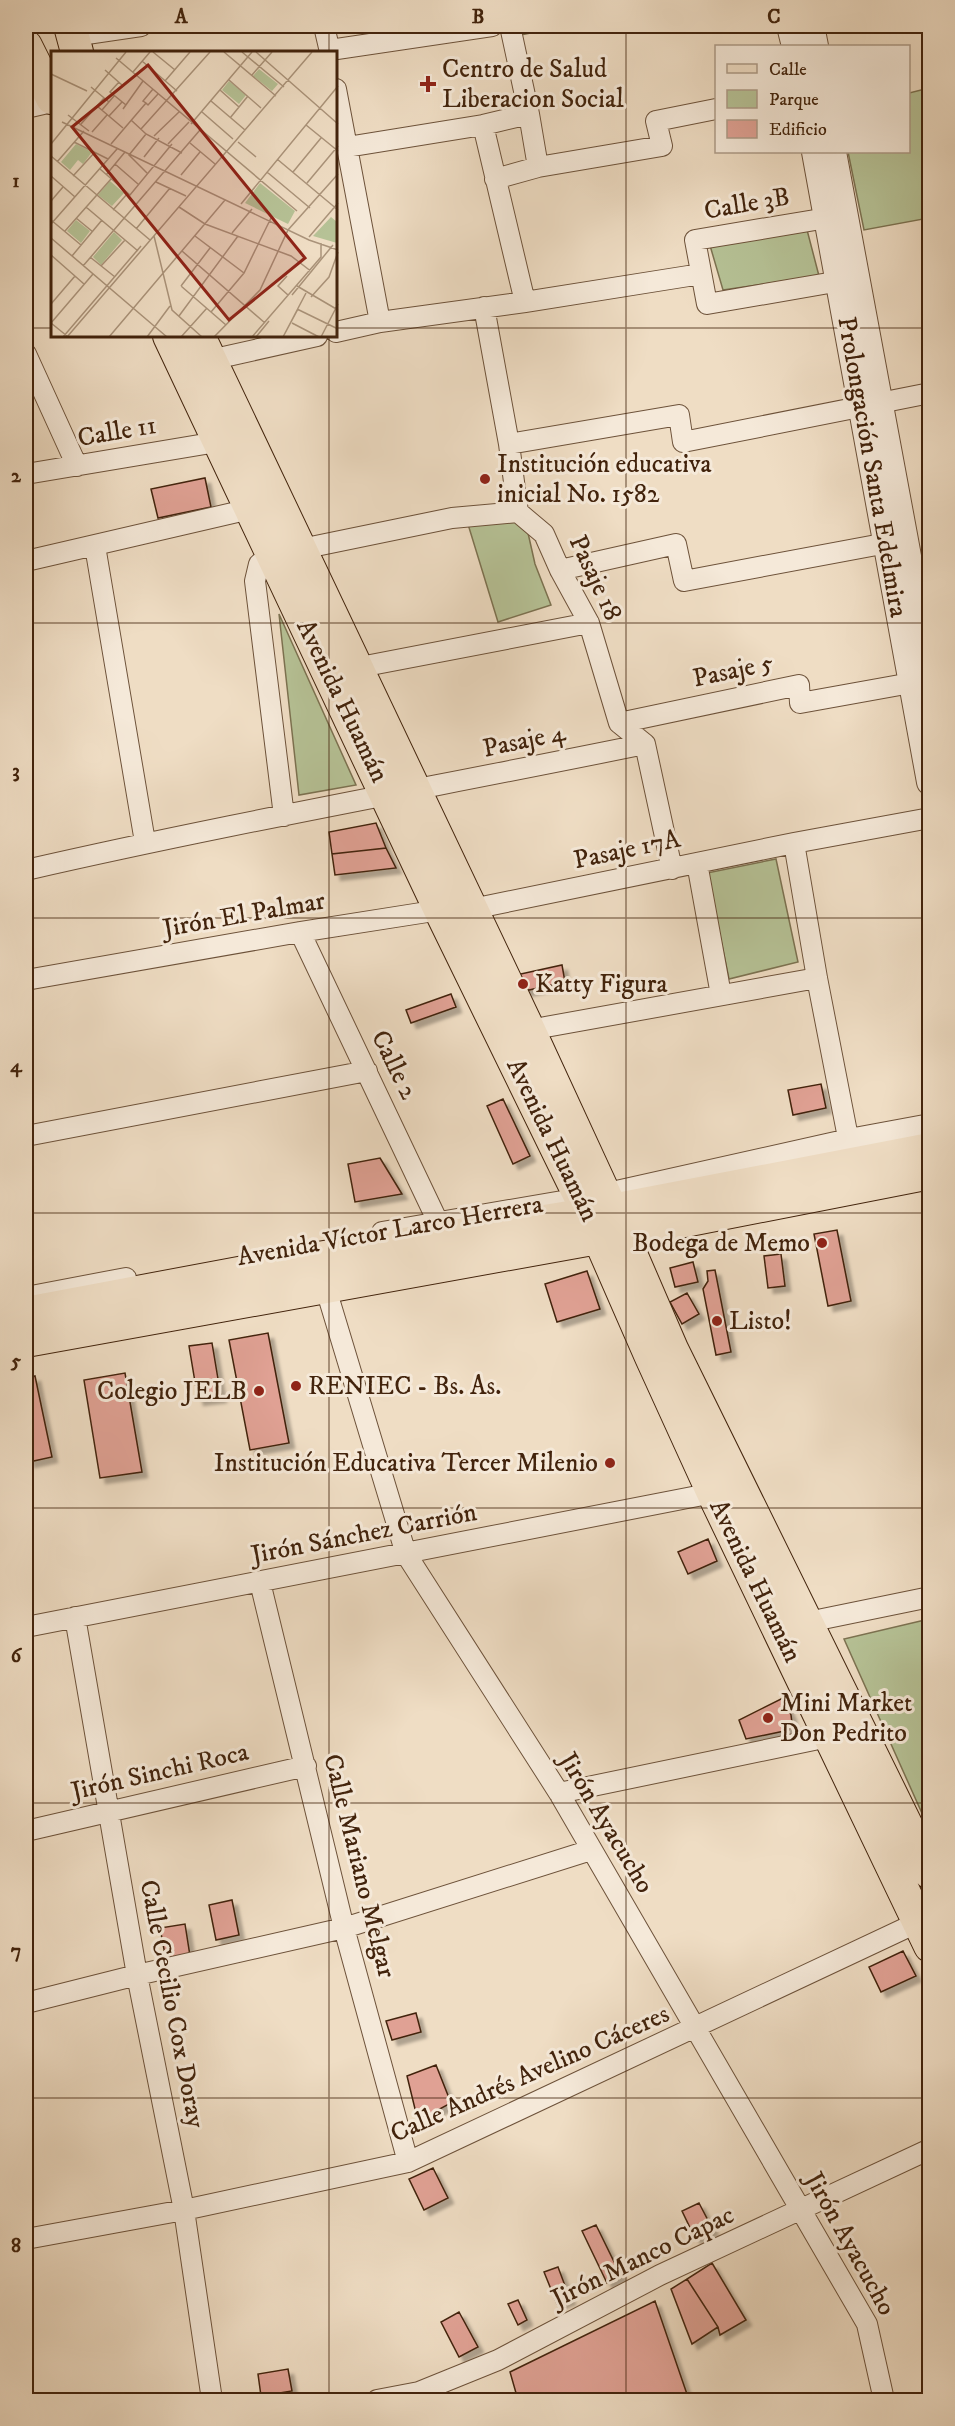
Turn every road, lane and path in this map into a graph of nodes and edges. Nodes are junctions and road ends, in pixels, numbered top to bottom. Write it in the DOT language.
graph roads {
  1 [pos="141,26"];
  2 [pos="324,26"];
  3 [pos="492,26"];
  4 [pos="510,26"];
  5 [pos="790,26"];
  6 [pos="812,26"];
  7 [pos="429,30"];
  8 [pos="73,38"];
  9 [pos="795,45"];
  10 [pos="815,45"];
  11 [pos="26,46"];
  12 [pos="330,51"];
  13 [pos="51,98"];
  14 [pos="51,100"];
  15 [pos="26,108"];
  16 [pos="715,109"];
  17 [pos="530,114"];
  18 [pos="339,122"];
  19 [pos="483,125"];
  20 [pos="347,147"];
  21 [pos="815,153"];
  22 [pos="833,153"];
  23 [pos="538,167"];
  24 [pos="495,179"];
  25 [pos="836,216"];
  26 [pos="700,274"];
  27 [pos="847,280"];
  28 [pos="525,302"];
  29 [pos="484,307"];
  30 [pos="380,322"];
  31 [pos="338,332"];
  32 [pos="172,338"];
  33 [pos="304,338"];
  34 [pos="26,354"];
  35 [pos="198,354"];
  36 [pos="930,393"];
  37 [pos="870,405"];
  38 [pos="217,442"];
  39 [pos="509,444"];
  40 [pos="77,466"];
  41 [pos="26,474"];
  42 [pos="250,509"];
  43 [pos="518,512"];
  44 [pos="895,542"];
  45 [pos="95,546"];
  46 [pos="286,552"];
  47 [pos="26,561"];
  48 [pos="560,570"];
  49 [pos="590,623"];
  50 [pos="355,668"];
  51 [pos="920,679"];
  52 [pos="923,710"];
  53 [pos="619,723"];
  54 [pos="645,744"];
  55 [pos="930,782"];
  56 [pos="401,793"];
  57 [pos="284,816"];
  58 [pos="930,818"];
  59 [pos="145,842"];
  60 [pos="794,843"];
  61 [pos="697,863"];
  62 [pos="672,869"];
  63 [pos="26,870"];
  64 [pos="472,909"];
  65 [pos="440,910"];
  66 [pos="300,932"];
  67 [pos="817,978"];
  68 [pos="26,981"];
  69 [pos="721,995"];
  70 [pos="529,1030"];
  71 [pos="367,1071"];
  72 [pos="930,1124"];
  73 [pos="26,1136"];
  74 [pos="930,1149"];
  75 [pos="851,1152"];
  76 [pos="930,1173"];
  77 [pos="809,1185"];
  78 [pos="600,1214"];
  79 [pos="438,1222"];
  80 [pos="322,1273"];
  81 [pos="26,1296"];
  82 [pos="26,1313"];
  83 [pos="26,1341"];
  84 [pos="724,1485"];
  85 [pos="406,1554"];
  86 [pos="260,1582"];
  87 [pos="930,1597"];
  88 [pos="75,1617"];
  89 [pos="808,1622"];
  90 [pos="26,1627"];
  91 [pos="844,1732"];
  92 [pos="306,1766"];
  93 [pos="559,1793"];
  94 [pos="110,1811"];
  95 [pos="26,1831"];
  96 [pos="591,1850"];
  97 [pos="930,1873"];
  98 [pos="344,1928"];
  99 [pos="926,1928"];
  100 [pos="137,1975"];
  101 [pos="26,2003"];
  102 [pos="697,2028"];
  103 [pos="930,2149"];
  104 [pos="408,2162"];
  105 [pos="184,2210"];
  106 [pos="802,2210"];
  107 [pos="26,2239"];
  108 [pos="212,2400"];
  109 [pos="377,2400"];
  110 [pos="884,2400"];
  1 -- 8 [label="street"];
  2 -- 12 [label="street"];
  3 -- 7 [label="street"];
  4 -- 17 [label="street"];
  5 -- 9 [label="street"];
  6 -- 10 [label="street"];
  7 -- 12 [label="street"];
  11 -- 13 [label="main road"];
  14 -- 15 [label="street"];
  16 -- 23 [label="street"];
  17 -- 19 [label="street"];
  17 -- 23 [label="street"];
  18 -- 20 [label="street"];
  19 -- 20 [label="street"];
  19 -- 24 [label="street"];
  20 -- 30 [label="street"];
  21 -- 25 [label="street, Prolongación Santa Edelmira"];
  22 -- 25 [label="street, Prolongación Santa Edelmira"];
  23 -- 24 [label="street"];
  24 -- 28 [label="street"];
  25 -- 26 [label="street, Calle 3B"];
  25 -- 27 [label="street, Prolongación Santa Edelmira"];
  26 -- 27 [label="street, Calle 3B"];
  26 -- 28 [label="street"];
  27 -- 37 [label="street, Prolongación Santa Edelmira"];
  28 -- 29 [label="street"];
  29 -- 30 [label="street"];
  29 -- 39 [label="street"];
  30 -- 31 [label="street"];
  32 -- 35 [label="main road, Avenida Huamán"];
  33 -- 35 [label="street"];
  34 -- 40 [label="street"];
  35 -- 38 [label="main road, Avenida Huamán"];
  35 -- 46 [label="main road, Avenida Huamán"];
  36 -- 37 [label="street"];
  37 -- 39 [label="street"];
  37 -- 44 [label="street, Prolongación Santa Edelmira"];
  38 -- 40 [label="street, Calle 11"];
  38 -- 42 [label="main road, Avenida Huamán"];
  39 -- 43 [label="street"];
  40 -- 41 [label="street, Calle 11"];
  42 -- 45 [label="street"];
  42 -- 46 [label="main road, Avenida Huamán"];
  43 -- 46 [label="street"];
  43 -- 48 [label="street, Pasaje 18"];
  44 -- 48 [label="street"];
  44 -- 51 [label="street, Prolongación Santa Edelmira"];
  45 -- 47 [label="street"];
  45 -- 59 [label="street"];
  46 -- 50 [label="main road, Avenida Huamán"];
  46 -- 56 [label="main road, Avenida Huamán"];
  46 -- 57 [label="street"];
  48 -- 49 [label="street, Pasaje 18"];
  49 -- 50 [label="street"];
  49 -- 53 [label="street, Pasaje 18"];
  50 -- 56 [label="main road, Avenida Huamán"];
  51 -- 52 [label="street, Prolongación Santa Edelmira"];
  51 -- 53 [label="street, Pasaje 5"];
  52 -- 55 [label="street, Prolongación Santa Edelmira"];
  53 -- 54 [label="street"];
  54 -- 56 [label="street, Pasaje 4"];
  54 -- 62 [label="street"];
  56 -- 57 [label="street, Pasaje 4"];
  56 -- 64 [label="main road, Avenida Huamán"];
  56 -- 65 [label="main road, Avenida Huamán"];
  57 -- 59 [label="street, Pasaje 4"];
  58 -- 60 [label="street, Pasaje 17A"];
  59 -- 63 [label="street, Pasaje 4"];
  60 -- 61 [label="street, Pasaje 17A"];
  60 -- 67 [label="street"];
  61 -- 62 [label="street, Pasaje 17A"];
  61 -- 69 [label="street"];
  62 -- 64 [label="street, Pasaje 17A"];
  64 -- 65 [label="street, Jirón El Palmar"];
  64 -- 70 [label="main road, Avenida Huamán"];
  65 -- 66 [label="street, Jirón El Palmar"];
  65 -- 78 [label="main road, Avenida Huamán"];
  66 -- 68 [label="street, Jirón El Palmar"];
  66 -- 71 [label="street, Calle 2"];
  67 -- 69 [label="street"];
  67 -- 75 [label="street"];
  69 -- 70 [label="street"];
  70 -- 78 [label="main road, Avenida Huamán"];
  71 -- 73 [label="street"];
  71 -- 79 [label="street, Calle 2"];
  72 -- 75 [label="street, Avenida Víctor Larco Herrera"];
  74 -- 75 [label="main road, Avenida Víctor Larco Herrera"];
  75 -- 77 [label="main road, Avenida Víctor Larco Herrera"];
  75 -- 78 [label="street, Avenida Víctor Larco Herrera"];
  76 -- 77 [label="main road, Avenida Víctor Larco Herrera"];
  77 -- 78 [label="main road, Avenida Víctor Larco Herrera"];
  78 -- 79 [label="street, Avenida Víctor Larco Herrera"];
  78 -- 80 [label="main road, Avenida Víctor Larco Herrera"];
  78 -- 84 [label="main road, Avenida Huamán"];
  79 -- 81 [label="street, Avenida Víctor Larco Herrera"];
  80 -- 82 [label="main road, Avenida Víctor Larco Herrera"];
  80 -- 83 [label="main road, Avenida Víctor Larco Herrera"];
  80 -- 85 [label="street, Jirón Ayacucho"];
  84 -- 85 [label="street, Jirón Sánchez Carrión"];
  84 -- 89 [label="main road, Avenida Huamán"];
  84 -- 91 [label="main road, Avenida Huamán"];
  85 -- 86 [label="street, Jirón Sánchez Carrión"];
  85 -- 93 [label="street, Jirón Ayacucho"];
  86 -- 88 [label="street, Jirón Sánchez Carrión"];
  86 -- 92 [label="street, Calle Mariano Melgar"];
  87 -- 89 [label="street"];
  88 -- 90 [label="street, Jirón Sánchez Carrión"];
  88 -- 94 [label="street, Calle Cecilio Cox Doray"];
  89 -- 91 [label="main road, Avenida Huamán"];
  91 -- 93 [label="street"];
  91 -- 97 [label="main road, Avenida Huamán"];
  91 -- 99 [label="main road, Avenida Huamán"];
  92 -- 94 [label="street, Jirón Sinchi Roca"];
  92 -- 98 [label="street, Calle Mariano Melgar"];
  93 -- 96 [label="street, Jirón Ayacucho"];
  94 -- 95 [label="street, Jirón Sinchi Roca"];
  94 -- 100 [label="street, Calle Cecilio Cox Doray"];
  96 -- 98 [label="street"];
  96 -- 102 [label="street, Jirón Ayacucho"];
  98 -- 100 [label="street"];
  98 -- 104 [label="street, Calle Mariano Melgar"];
  99 -- 102 [label="street, Calle Andrés Avelino Cáceres"];
  100 -- 101 [label="street"];
  100 -- 105 [label="street, Calle Cecilio Cox Doray"];
  102 -- 104 [label="street, Calle Andrés Avelino Cáceres"];
  102 -- 106 [label="street, Jirón Ayacucho"];
  103 -- 106 [label="street, Jirón Manco Capac"];
  104 -- 105 [label="street, Calle Andrés Avelino Cáceres"];
  105 -- 107 [label="street, Calle Andrés Avelino Cáceres"];
  105 -- 108 [label="street, Calle Cecilio Cox Doray"];
  106 -- 109 [label="street, Jirón Manco Capac"];
  106 -- 110 [label="street, Jirón Ayacucho"];
}
